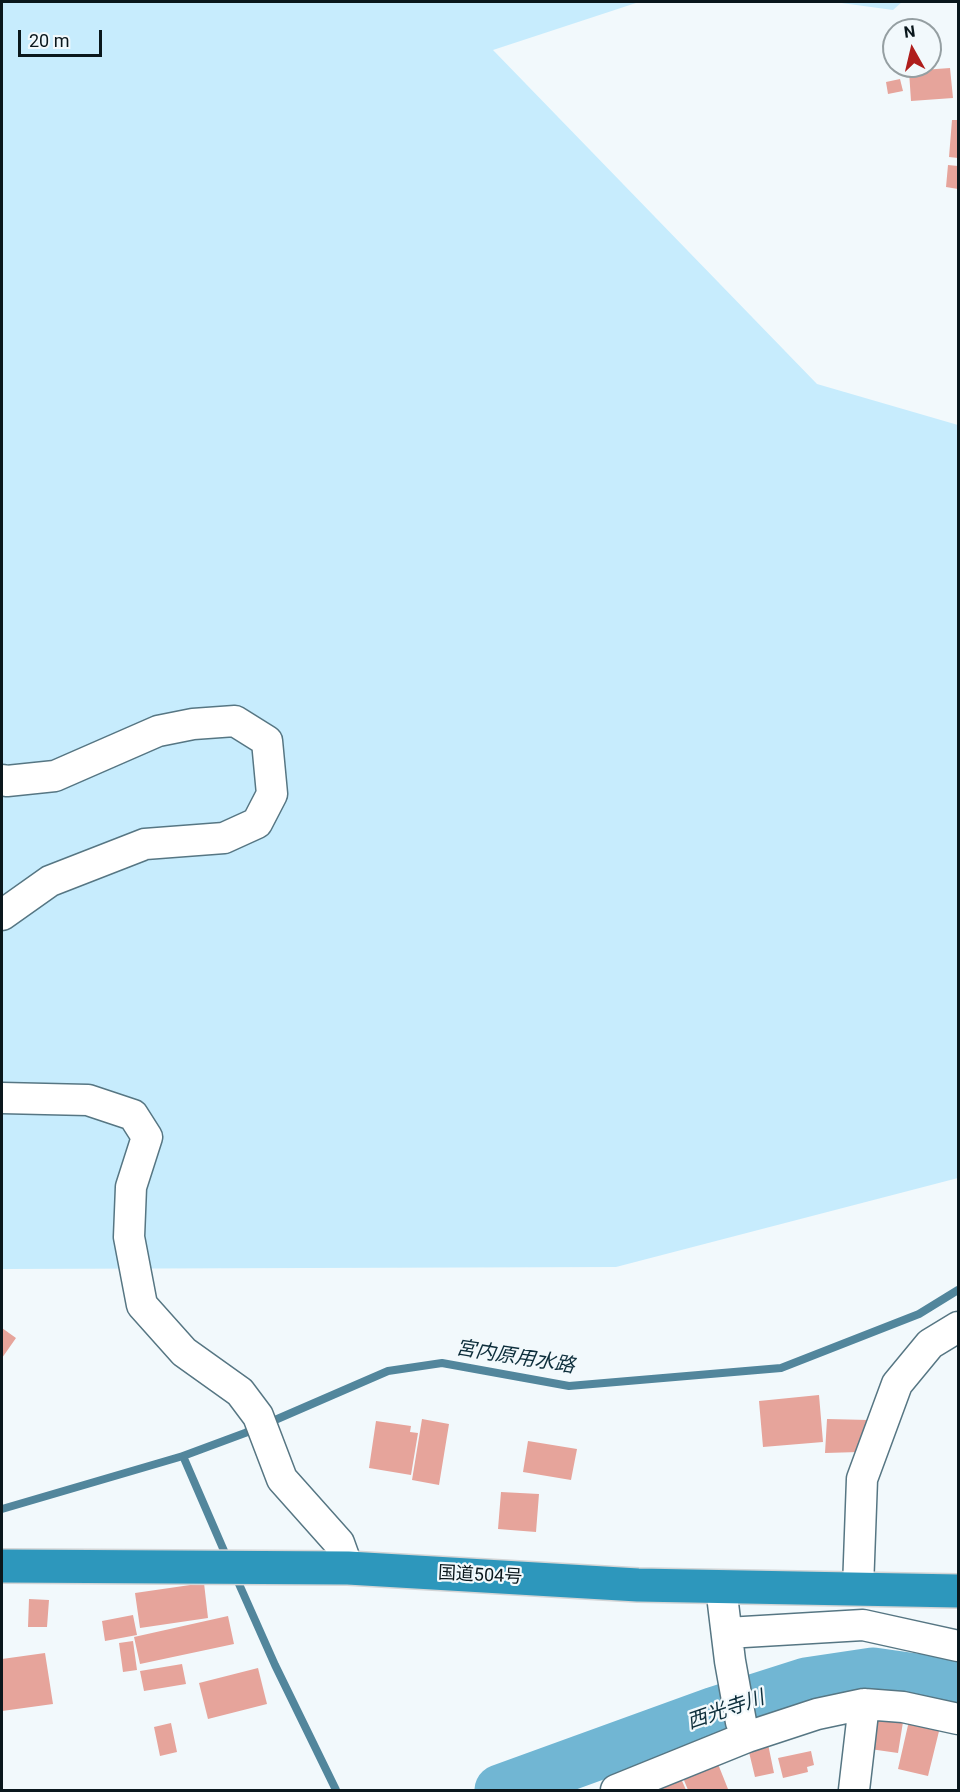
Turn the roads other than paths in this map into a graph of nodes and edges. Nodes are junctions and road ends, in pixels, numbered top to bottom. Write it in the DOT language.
graph roads {
  1 [pos="2,780"];
  2 [pos="2,915"];
  3 [pos="2,1098"];
  4 [pos="958,1327"];
  5 [pos="2,1566"];
  6 [pos="348,1568"];
  7 [pos="721,1587"];
  8 [pos="858,1588"];
  9 [pos="958,1591"];
  10 [pos="958,1646"];
  11 [pos="728,1647"];
  12 [pos="864,1704"];
  13 [pos="958,1719"];
  14 [pos="744,1730"];
  15 [pos="616,1791"];
  16 [pos="854,1791"];
  1 -- 2 [label="street"];
  3 -- 6 [label="street"];
  4 -- 8 [label="street"];
  5 -- 6 [label="highway, 国道504号"];
  6 -- 7 [label="highway, 国道504号"];
  7 -- 8 [label="highway, 国道504号"];
  7 -- 11 [label="street"];
  8 -- 9 [label="highway, 国道504号"];
  10 -- 11 [label="street"];
  11 -- 14 [label="street"];
  12 -- 13 [label="street"];
  12 -- 14 [label="street"];
  12 -- 16 [label="street"];
  14 -- 15 [label="street"];
}
